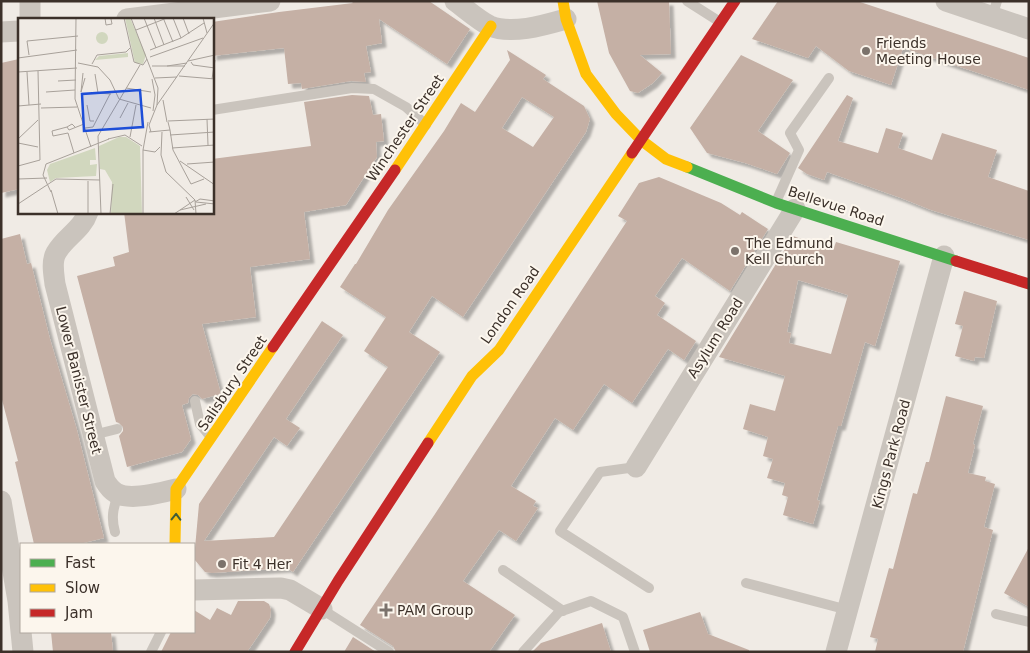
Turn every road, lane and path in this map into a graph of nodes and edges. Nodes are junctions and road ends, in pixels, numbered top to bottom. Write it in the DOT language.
graph roads {
  1 [pos="30,1"];
  2 [pos="270,1"];
  3 [pos="455,1"];
  4 [pos="687,1"];
  5 [pos="735,1"];
  6 [pos="946,1"];
  7 [pos="994,9"];
  8 [pos="565,10"];
  9 [pos="30,18"];
  10 [pos="135,18"];
  11 [pos="721,22"];
  12 [pos="491,26"];
  13 [pos="1029,29"];
  14 [pos="18,31"];
  15 [pos="1,32"];
  16 [pos="829,78"];
  17 [pos="214,110"];
  18 [pos="426,125"];
  19 [pos="641,140"];
  20 [pos="786,206"];
  21 [pos="87,214"];
  22 [pos="342,247"];
  23 [pos="944,256"];
  24 [pos="1029,284"];
  25 [pos="195,401"];
  26 [pos="118,429"];
  27 [pos="92,435"];
  28 [pos="212,439"];
  29 [pos="636,467"];
  30 [pos="176,490"];
  31 [pos="118,495"];
  32 [pos="1,501"];
  33 [pos="4,532"];
  34 [pos="115,532"];
  35 [pos="175,543"];
  36 [pos="503,570"];
  37 [pos="746,583"];
  38 [pos="648,588"];
  39 [pos="195,590"];
  40 [pos="19,601"];
  41 [pos="322,609"];
  42 [pos="848,610"];
  43 [pos="563,611"];
  44 [pos="20,614"];
  45 [pos="996,614"];
  46 [pos="1029,622"];
  47 [pos="22,633"];
  48 [pos="160,633"];
  49 [pos="23,652"];
  50 [pos="151,652"];
  51 [pos="295,652"];
  52 [pos="389,652"];
  53 [pos="523,652"];
  54 [pos="635,652"];
  55 [pos="836,652"];
  1 -- 9 [label="street"];
  2 -- 10 [label="street"];
  3 -- 12 [label="street"];
  4 -- 11 [label="lane"];
  5 -- 11 [label="street, London Road"];
  6 -- 7 [label="street"];
  7 -- 13 [label="street"];
  8 -- 12 [label="street"];
  8 -- 19 [label="street, Bellevue Road"];
  11 -- 19 [label="street, London Road"];
  12 -- 18 [label="street, Winchester Street"];
  14 -- 15 [label="street"];
  16 -- 20 [label="lane"];
  17 -- 18 [label="lane"];
  18 -- 22 [label="street, Winchester Street"];
  19 -- 20 [label="street, Bellevue Road"];
  19 -- 41 [label="street, London Road"];
  20 -- 23 [label="street, Bellevue Road"];
  20 -- 29 [label="street, Asylum Road"];
  21 -- 27 [label="street, Lower Banister Street"];
  22 -- 28 [label="street, Salisbury Street"];
  23 -- 24 [label="street, Bellevue Road"];
  23 -- 42 [label="street, Kings Park Road"];
  25 -- 28 [label="lane"];
  26 -- 27 [label="lane"];
  27 -- 31 [label="street, Lower Banister Street"];
  28 -- 30 [label="street, Salisbury Street"];
  29 -- 38 [label="lane"];
  30 -- 31 [label="street"];
  35 -- 30 [label="street, one-way"];
  31 -- 34 [label="lane"];
  32 -- 33 [label="street"];
  33 -- 40 [label="street"];
  36 -- 43 [label="lane"];
  37 -- 42 [label="lane"];
  39 -- 41 [label="street"];
  40 -- 44 [label="street"];
  41 -- 51 [label="street, London Road"];
  41 -- 52 [label="lane"];
  42 -- 55 [label="street, Kings Park Road"];
  43 -- 53 [label="lane"];
  43 -- 54 [label="lane"];
  45 -- 46 [label="lane"];
  47 -- 49 [label="street"];
  48 -- 50 [label="lane"];
}
